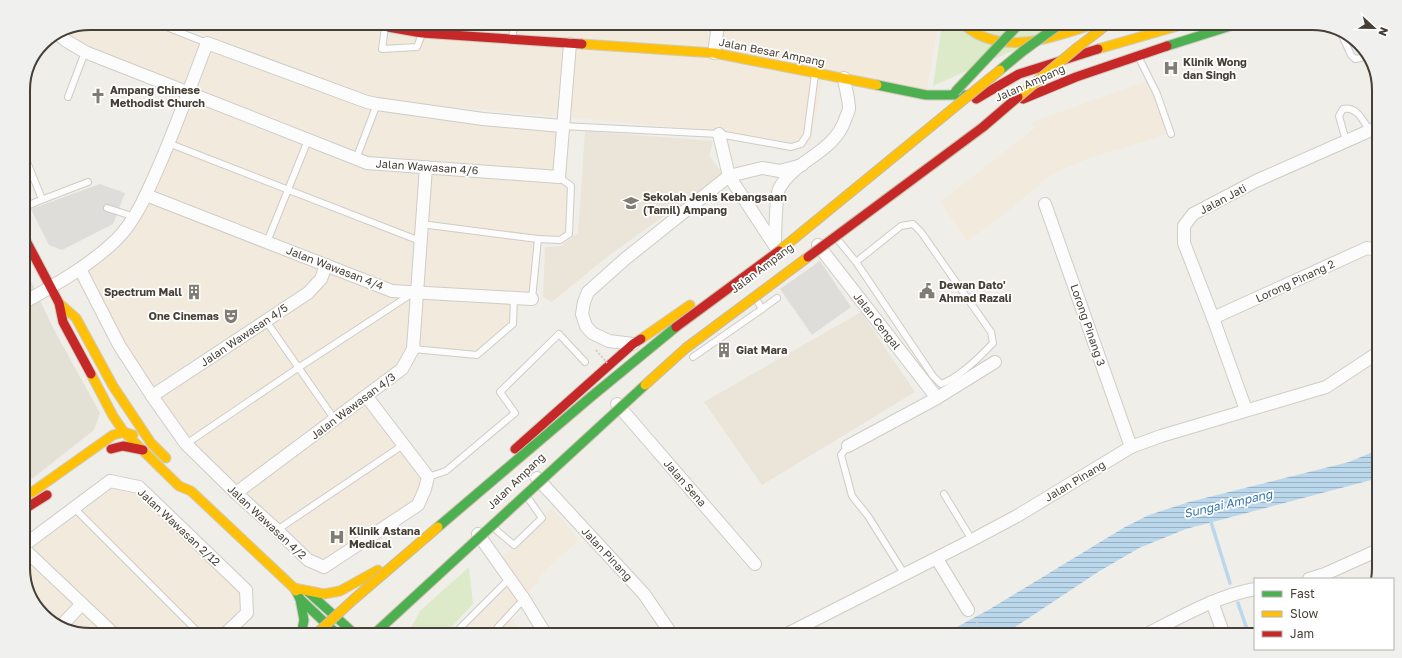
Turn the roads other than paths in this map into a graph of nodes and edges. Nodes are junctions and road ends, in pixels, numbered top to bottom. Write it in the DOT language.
graph roads {
  1 [pos="174,30"];
  2 [pos="385,30"];
  3 [pos="405,30"];
  4 [pos="513,30"];
  5 [pos="717,30"];
  6 [pos="970,30"];
  7 [pos="1013,30"];
  8 [pos="1052,30"];
  9 [pos="1074,30"];
  10 [pos="1100,30"];
  11 [pos="1167,30"];
  12 [pos="1218,30"];
  13 [pos="422,33"];
  14 [pos="62,38"];
  15 [pos="1344,39"];
  16 [pos="512,40"];
  17 [pos="207,43"];
  18 [pos="570,44"];
  19 [pos="85,52"];
  20 [pos="714,53"];
  21 [pos="1138,55"];
  22 [pos="1362,57"];
  23 [pos="816,72"];
  24 [pos="844,78"];
  25 [pos="189,92"];
  26 [pos="982,94"];
  27 [pos="68,97"];
  28 [pos="377,104"];
  29 [pos="562,126"];
  30 [pos="1372,127"];
  31 [pos="1372,130"];
  32 [pos="719,134"];
  33 [pos="1171,134"];
  34 [pos="308,140"];
  35 [pos="1346,141"];
  36 [pos="168,143"];
  37 [pos="899,153"];
  38 [pos="356,159"];
  39 [pos="802,165"];
  40 [pos="426,167"];
  41 [pos="30,169"];
  42 [pos="558,176"];
  43 [pos="728,176"];
  44 [pos="88,182"];
  45 [pos="288,190"];
  46 [pos="146,195"];
  47 [pos="42,199"];
  48 [pos="1045,204"];
  49 [pos="30,205"];
  50 [pos="107,208"];
  51 [pos="135,217"];
  52 [pos="422,224"];
  53 [pos="831,232"];
  54 [pos="538,239"];
  55 [pos="420,241"];
  56 [pos="268,242"];
  57 [pos="816,243"];
  58 [pos="775,246"];
  59 [pos="30,249"];
  60 [pos="1372,249"];
  61 [pos="783,258"];
  62 [pos="856,262"];
  63 [pos="326,265"];
  64 [pos="80,269"];
  65 [pos="50,288"];
  66 [pos="416,291"];
  67 [pos="751,291"];
  68 [pos="514,298"];
  69 [pos="777,298"];
  70 [pos="30,299"];
  71 [pos="532,299"];
  72 [pos="58,303"];
  73 [pos="762,309"];
  74 [pos="1213,318"];
  75 [pos="266,321"];
  76 [pos="634,344"];
  77 [pos="413,349"];
  78 [pos="693,357"];
  79 [pos="1372,357"];
  80 [pos="585,362"];
  81 [pos="995,362"];
  82 [pos="298,368"];
  83 [pos="113,386"];
  84 [pos="152,396"];
  85 [pos="366,396"];
  86 [pos="937,398"];
  87 [pos="615,402"];
  88 [pos="1246,410"];
  89 [pos="113,416"];
  90 [pos="335,420"];
  91 [pos="124,432"];
  92 [pos="107,439"];
  93 [pos="151,443"];
  94 [pos="186,444"];
  95 [pos="403,445"];
  96 [pos="848,446"];
  97 [pos="1131,447"];
  98 [pos="143,450"];
  99 [pos="509,454"];
  100 [pos="171,463"];
  101 [pos="485,475"];
  102 [pos="428,477"];
  103 [pos="537,478"];
  104 [pos="186,479"];
  105 [pos="55,490"];
  106 [pos="191,491"];
  107 [pos="523,491"];
  108 [pos="236,493"];
  109 [pos="30,494"];
  110 [pos="944,494"];
  111 [pos="30,506"];
  112 [pos="74,508"];
  113 [pos="489,524"];
  114 [pos="277,530"];
  115 [pos="478,534"];
  116 [pos="972,540"];
  117 [pos="30,542"];
  118 [pos="1372,553"];
  119 [pos="30,554"];
  120 [pos="937,559"];
  121 [pos="755,564"];
  122 [pos="378,570"];
  123 [pos="905,575"];
  124 [pos="1313,578"];
  125 [pos="509,579"];
  126 [pos="294,588"];
  127 [pos="1254,589"];
  128 [pos="307,590"];
  129 [pos="300,599"];
  130 [pos="407,600"];
  131 [pos="524,600"];
  132 [pos="1212,602"];
  133 [pos="82,604"];
  134 [pos="968,610"];
  135 [pos="333,614"];
  136 [pos="64,622"];
  137 [pos="324,622"];
  138 [pos="498,627"];
  139 [pos="107,628"];
  140 [pos="194,628"];
  141 [pos="231,628"];
  142 [pos="302,628"];
  143 [pos="318,628"];
  144 [pos="323,628"];
  145 [pos="330,628"];
  146 [pos="348,628"];
  147 [pos="371,628"];
  148 [pos="381,628"];
  149 [pos="393,628"];
  150 [pos="460,628"];
  151 [pos="542,628"];
  152 [pos="667,628"];
  153 [pos="799,628"];
  154 [pos="1159,628"];
  155 [pos="1221,628"];
  1 -- 17 [label="lane"];
  2 -- 13 [label="lane"];
  3 -- 13 [label="main road, Jalan Besar Ampang"];
  4 -- 16 [label="lane"];
  5 -- 20 [label="street"];
  6 -- 9 [label="main road"];
  7 -- 37 [label="main road, bridge"];
  8 -- 37 [label="main road, bridge"];
  10 -- 148 [label="main road, bridge"];
  11 -- 26 [label="main road, Jalan Ampang"];
  12 -- 21 [label="main road, Jalan Ampang"];
  13 -- 16 [label="main road, Jalan Besar Ampang"];
  14 -- 19 [label="street, Jalan Wawasan 4/6"];
  15 -- 22 [label="lane"];
  16 -- 18 [label="main road, Jalan Besar Ampang"];
  17 -- 25 [label="street"];
  17 -- 28 [label="street"];
  18 -- 20 [label="main road, Jalan Besar Ampang"];
  18 -- 29 [label="street"];
  19 -- 25 [label="street, Jalan Wawasan 4/6"];
  19 -- 27 [label="lane"];
  20 -- 23 [label="main road, Jalan Besar Ampang"];
  21 -- 33 [label="lane"];
  21 -- 53 [label="main road, Jalan Ampang"];
  23 -- 24 [label="main road, Jalan Besar Ampang"];
  23 -- 32 [label="lane"];
  24 -- 26 [label="main road, Jalan Besar Ampang"];
  24 -- 39 [label="street"];
  25 -- 34 [label="street, Jalan Wawasan 4/6"];
  25 -- 36 [label="street"];
  26 -- 58 [label="main road, Jalan Ampang"];
  28 -- 29 [label="street"];
  28 -- 38 [label="lane"];
  29 -- 32 [label="lane"];
  29 -- 42 [label="street"];
  30 -- 35 [label="lane"];
  31 -- 35 [label="street, Jalan Jati"];
  32 -- 43 [label="street"];
  34 -- 38 [label="street, Jalan Wawasan 4/6"];
  34 -- 45 [label="lane"];
  35 -- 74 [label="street, Jalan Jati"];
  36 -- 45 [label="lane"];
  36 -- 46 [label="street"];
  37 -- 144 [label="main road, bridge"];
  38 -- 40 [label="street, Jalan Wawasan 4/6"];
  39 -- 43 [label="street"];
  39 -- 58 [label="street"];
  40 -- 42 [label="street, Jalan Wawasan 4/6"];
  40 -- 52 [label="street, Jalan Wawasan 4/3"];
  41 -- 47 [label="lane"];
  42 -- 54 [label="lane"];
  43 -- 58 [label="street"];
  43 -- 76 [label="street"];
  44 -- 47 [label="lane"];
  45 -- 55 [label="lane"];
  45 -- 56 [label="lane"];
  46 -- 51 [label="street"];
  46 -- 56 [label="street, Jalan Wawasan 4/4"];
  47 -- 49 [label="lane"];
  48 -- 97 [label="street, Lorong Pinang 3"];
  50 -- 51 [label="lane"];
  51 -- 64 [label="street"];
  52 -- 54 [label="lane"];
  52 -- 55 [label="street, Jalan Wawasan 4/3"];
  53 -- 57 [label="main road, Jalan Ampang"];
  53 -- 62 [label="lane"];
  54 -- 71 [label="lane"];
  55 -- 66 [label="street, Jalan Wawasan 4/3"];
  56 -- 63 [label="street, Jalan Wawasan 4/4"];
  57 -- 67 [label="main road, Jalan Ampang"];
  57 -- 86 [label="street, Jalan Cengal"];
  58 -- 61 [label="main road"];
  58 -- 76 [label="main road, Jalan Ampang"];
  59 -- 65 [label="main road"];
  60 -- 74 [label="street, Lorong Pinang 2"];
  62 -- 62 [label="lane"];
  63 -- 66 [label="street, Jalan Wawasan 4/4"];
  63 -- 75 [label="street, Jalan Wawasan 4/5"];
  64 -- 65 [label="street"];
  64 -- 84 [label="street, Jalan Wawasan 4/2"];
  65 -- 70 [label="street"];
  65 -- 72 [label="main road"];
  66 -- 68 [label="street, Jalan Wawasan 4/4"];
  66 -- 77 [label="street, Jalan Wawasan 4/3"];
  66 -- 82 [label="lane"];
  67 -- 73 [label="lane"];
  67 -- 87 [label="main road, Jalan Ampang"];
  68 -- 71 [label="street, Jalan Wawasan 4/4"];
  68 -- 77 [label="lane"];
  69 -- 73 [label="lane"];
  72 -- 83 [label="main road"];
  72 -- 89 [label="main road"];
  73 -- 78 [label="lane"];
  74 -- 88 [label="street, Jalan Jati"];
  75 -- 82 [label="lane"];
  75 -- 84 [label="street, Jalan Wawasan 4/5"];
  76 -- 99 [label="main road, Jalan Ampang"];
  77 -- 85 [label="street, Jalan Wawasan 4/3"];
  79 -- 88 [label="street, Jalan Pinang"];
  80 -- 102 [label="lane"];
  81 -- 86 [label="street"];
  82 -- 90 [label="lane"];
  82 -- 94 [label="lane"];
  83 -- 91 [label="main road"];
  83 -- 93 [label="main road"];
  84 -- 94 [label="street, Jalan Wawasan 4/2"];
  85 -- 90 [label="street, Jalan Wawasan 4/3"];
  85 -- 95 [label="street"];
  86 -- 96 [label="street"];
  87 -- 103 [label="main road, Jalan Ampang"];
  87 -- 121 [label="street, Jalan Sena"];
  88 -- 97 [label="street, Jalan Pinang"];
  89 -- 91 [label="main road"];
  89 -- 92 [label="main road"];
  90 -- 108 [label="street, Jalan Wawasan 4/3"];
  91 -- 92 [label="main road"];
  91 -- 93 [label="main road"];
  91 -- 98 [label="main road"];
  91 -- 98 [label="main road"];
  92 -- 109 [label="main road"];
  93 -- 100 [label="main road"];
  94 -- 108 [label="street, Jalan Wawasan 4/2"];
  95 -- 102 [label="street"];
  95 -- 114 [label="lane"];
  96 -- 123 [label="lane"];
  97 -- 116 [label="street, Jalan Pinang"];
  98 -- 106 [label="main road"];
  101 -- 122 [label="main road"];
  102 -- 114 [label="street, Jalan Wawasan 4/2"];
  103 -- 107 [label="main road, Jalan Ampang"];
  103 -- 152 [label="street, Jalan Pinang"];
  104 -- 106 [label="main road"];
  105 -- 111 [label="main road"];
  106 -- 126 [label="main road"];
  107 -- 113 [label="main road, Jalan Ampang"];
  107 -- 113 [label="lane"];
  108 -- 114 [label="street, Jalan Wawasan 4/2"];
  110 -- 116 [label="lane"];
  112 -- 117 [label="street, Jalan Wawasan 2/12"];
  112 -- 140 [label="lane"];
  112 -- 141 [label="street, Jalan Wawasan 2/12"];
  113 -- 115 [label="main road, Jalan Ampang"];
  115 -- 125 [label="street"];
  115 -- 130 [label="main road, Jalan Ampang"];
  116 -- 120 [label="street, Jalan Pinang"];
  118 -- 124 [label="street"];
  119 -- 133 [label="street"];
  120 -- 123 [label="street, Jalan Pinang"];
  120 -- 134 [label="street"];
  122 -- 128 [label="main road"];
  122 -- 135 [label="main road"];
  123 -- 153 [label="street, Jalan Pinang"];
  125 -- 131 [label="street"];
  125 -- 150 [label="lane"];
  126 -- 128 [label="main road"];
  126 -- 129 [label="main road"];
  127 -- 132 [label="street"];
  128 -- 135 [label="main road"];
  129 -- 137 [label="main road"];
  129 -- 142 [label="main road"];
  130 -- 147 [label="main road, Jalan Ampang"];
  130 -- 149 [label="main road"];
  131 -- 138 [label="lane"];
  131 -- 151 [label="street"];
  132 -- 154 [label="street"];
  132 -- 155 [label="street"];
  133 -- 136 [label="street"];
  133 -- 139 [label="street"];
  135 -- 137 [label="main road"];
  135 -- 146 [label="main road"];
  137 -- 143 [label="main road"];
  137 -- 145 [label="main road"];
}
